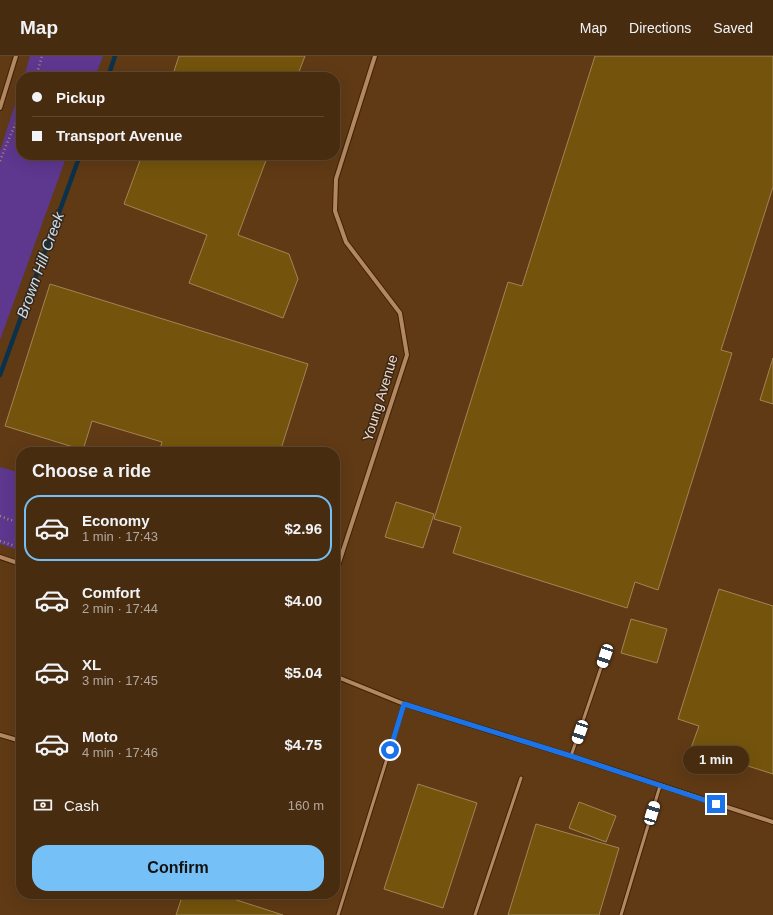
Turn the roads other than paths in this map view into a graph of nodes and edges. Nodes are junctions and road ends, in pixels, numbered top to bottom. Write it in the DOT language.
graph roads {
  1 [pos="16,56"];
  2 [pos="375,56"];
  3 [pos="0,108"];
  4 [pos="342,554"];
  5 [pos="0,557"];
  6 [pos="340,560"];
  7 [pos="16,562"];
  8 [pos="605,656"];
  9 [pos="340,678"];
  10 [pos="404,704"];
  11 [pos="0,734"];
  12 [pos="16,739"];
  13 [pos="571,756"];
  14 [pos="521,778"];
  15 [pos="660,786"];
  16 [pos="773,822"];
  17 [pos="338,915"];
  18 [pos="475,915"];
  19 [pos="621,915"];
  1 -- 3 [label="street"];
  2 -- 4 [label="street, Young Avenue"];
  4 -- 6 [label="street, Young Avenue"];
  5 -- 7 [label="street"];
  8 -- 13 [label="lane"];
  9 -- 10 [label="street"];
  10 -- 13 [label="street"];
  10 -- 17 [label="lane"];
  11 -- 12 [label="street"];
  13 -- 15 [label="street"];
  14 -- 18 [label="lane"];
  15 -- 16 [label="street"];
  15 -- 19 [label="lane"];
}
